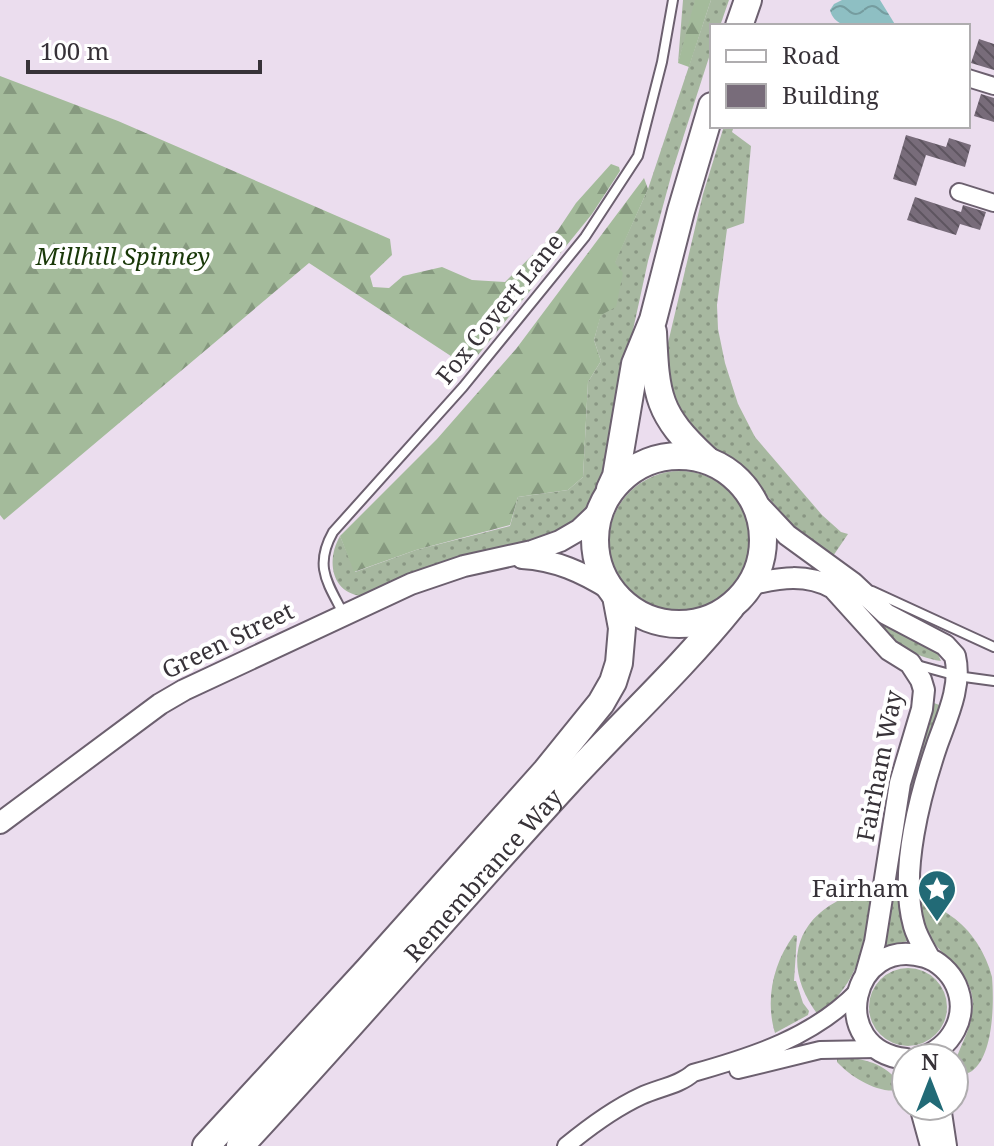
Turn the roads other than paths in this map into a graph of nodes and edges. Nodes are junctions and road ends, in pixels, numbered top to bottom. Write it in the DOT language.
graph roads {
  1 [pos="673,0"];
  2 [pos="748,0"];
  3 [pos="740,24"];
  4 [pos="970,79"];
  5 [pos="994,86"];
  6 [pos="710,113"];
  7 [pos="959,192"];
  8 [pos="994,203"];
  9 [pos="653,320"];
  10 [pos="706,459"];
  11 [pos="755,501"];
  12 [pos="603,503"];
  13 [pos="506,557"];
  14 [pos="853,583"];
  15 [pos="752,584"];
  16 [pos="614,593"];
  17 [pos="731,607"];
  18 [pos="343,614"];
  19 [pos="994,647"];
  20 [pos="910,663"];
  21 [pos="957,676"];
  22 [pos="994,681"];
  23 [pos="0,823"];
  24 [pos="930,959"];
  25 [pos="861,984"];
  26 [pos="950,1042"];
  27 [pos="876,1049"];
  28 [pos="890,1057"];
  29 [pos="686,1079"];
  30 [pos="924,1122"];
  31 [pos="942,1122"];
  32 [pos="206,1146"];
  33 [pos="240,1146"];
  34 [pos="566,1146"];
  35 [pos="931,1146"];
  36 [pos="946,1146"];
  1 -- 18 [label="lane, Fox Covert Lane"];
  2 -- 3 [label="highway"];
  4 -- 5 [label="street"];
  6 -- 9 [label="highway"];
  7 -- 8 [label="street"];
  9 -- 10 [label="highway"];
  9 -- 12 [label="highway"];
  10 -- 11 [label="highway"];
  10 -- 12 [label="highway"];
  11 -- 14 [label="street"];
  11 -- 15 [label="highway"];
  12 -- 13 [label="street, Green Street"];
  12 -- 16 [label="highway"];
  13 -- 16 [label="street, Green Street"];
  13 -- 18 [label="street, Green Street"];
  14 -- 19 [label="lane"];
  14 -- 21 [label="street"];
  15 -- 17 [label="highway"];
  15 -- 20 [label="street"];
  16 -- 17 [label="highway"];
  16 -- 32 [label="highway, Remembrance Way"];
  17 -- 33 [label="highway, Remembrance Way"];
  18 -- 23 [label="street, Green Street"];
  20 -- 21 [label="lane"];
  20 -- 25 [label="street, Fairham Way"];
  21 -- 22 [label="lane"];
  21 -- 24 [label="street, Fairham Way"];
  24 -- 25 [label="street"];
  24 -- 26 [label="street, Fairham Way"];
  25 -- 27 [label="street, Fairham Way"];
  25 -- 29 [label="street"];
  27 -- 28 [label="street"];
  27 -- 29 [label="street"];
  29 -- 34 [label="street"];
  30 -- 35 [label="street"];
  31 -- 36 [label="street"];
}
